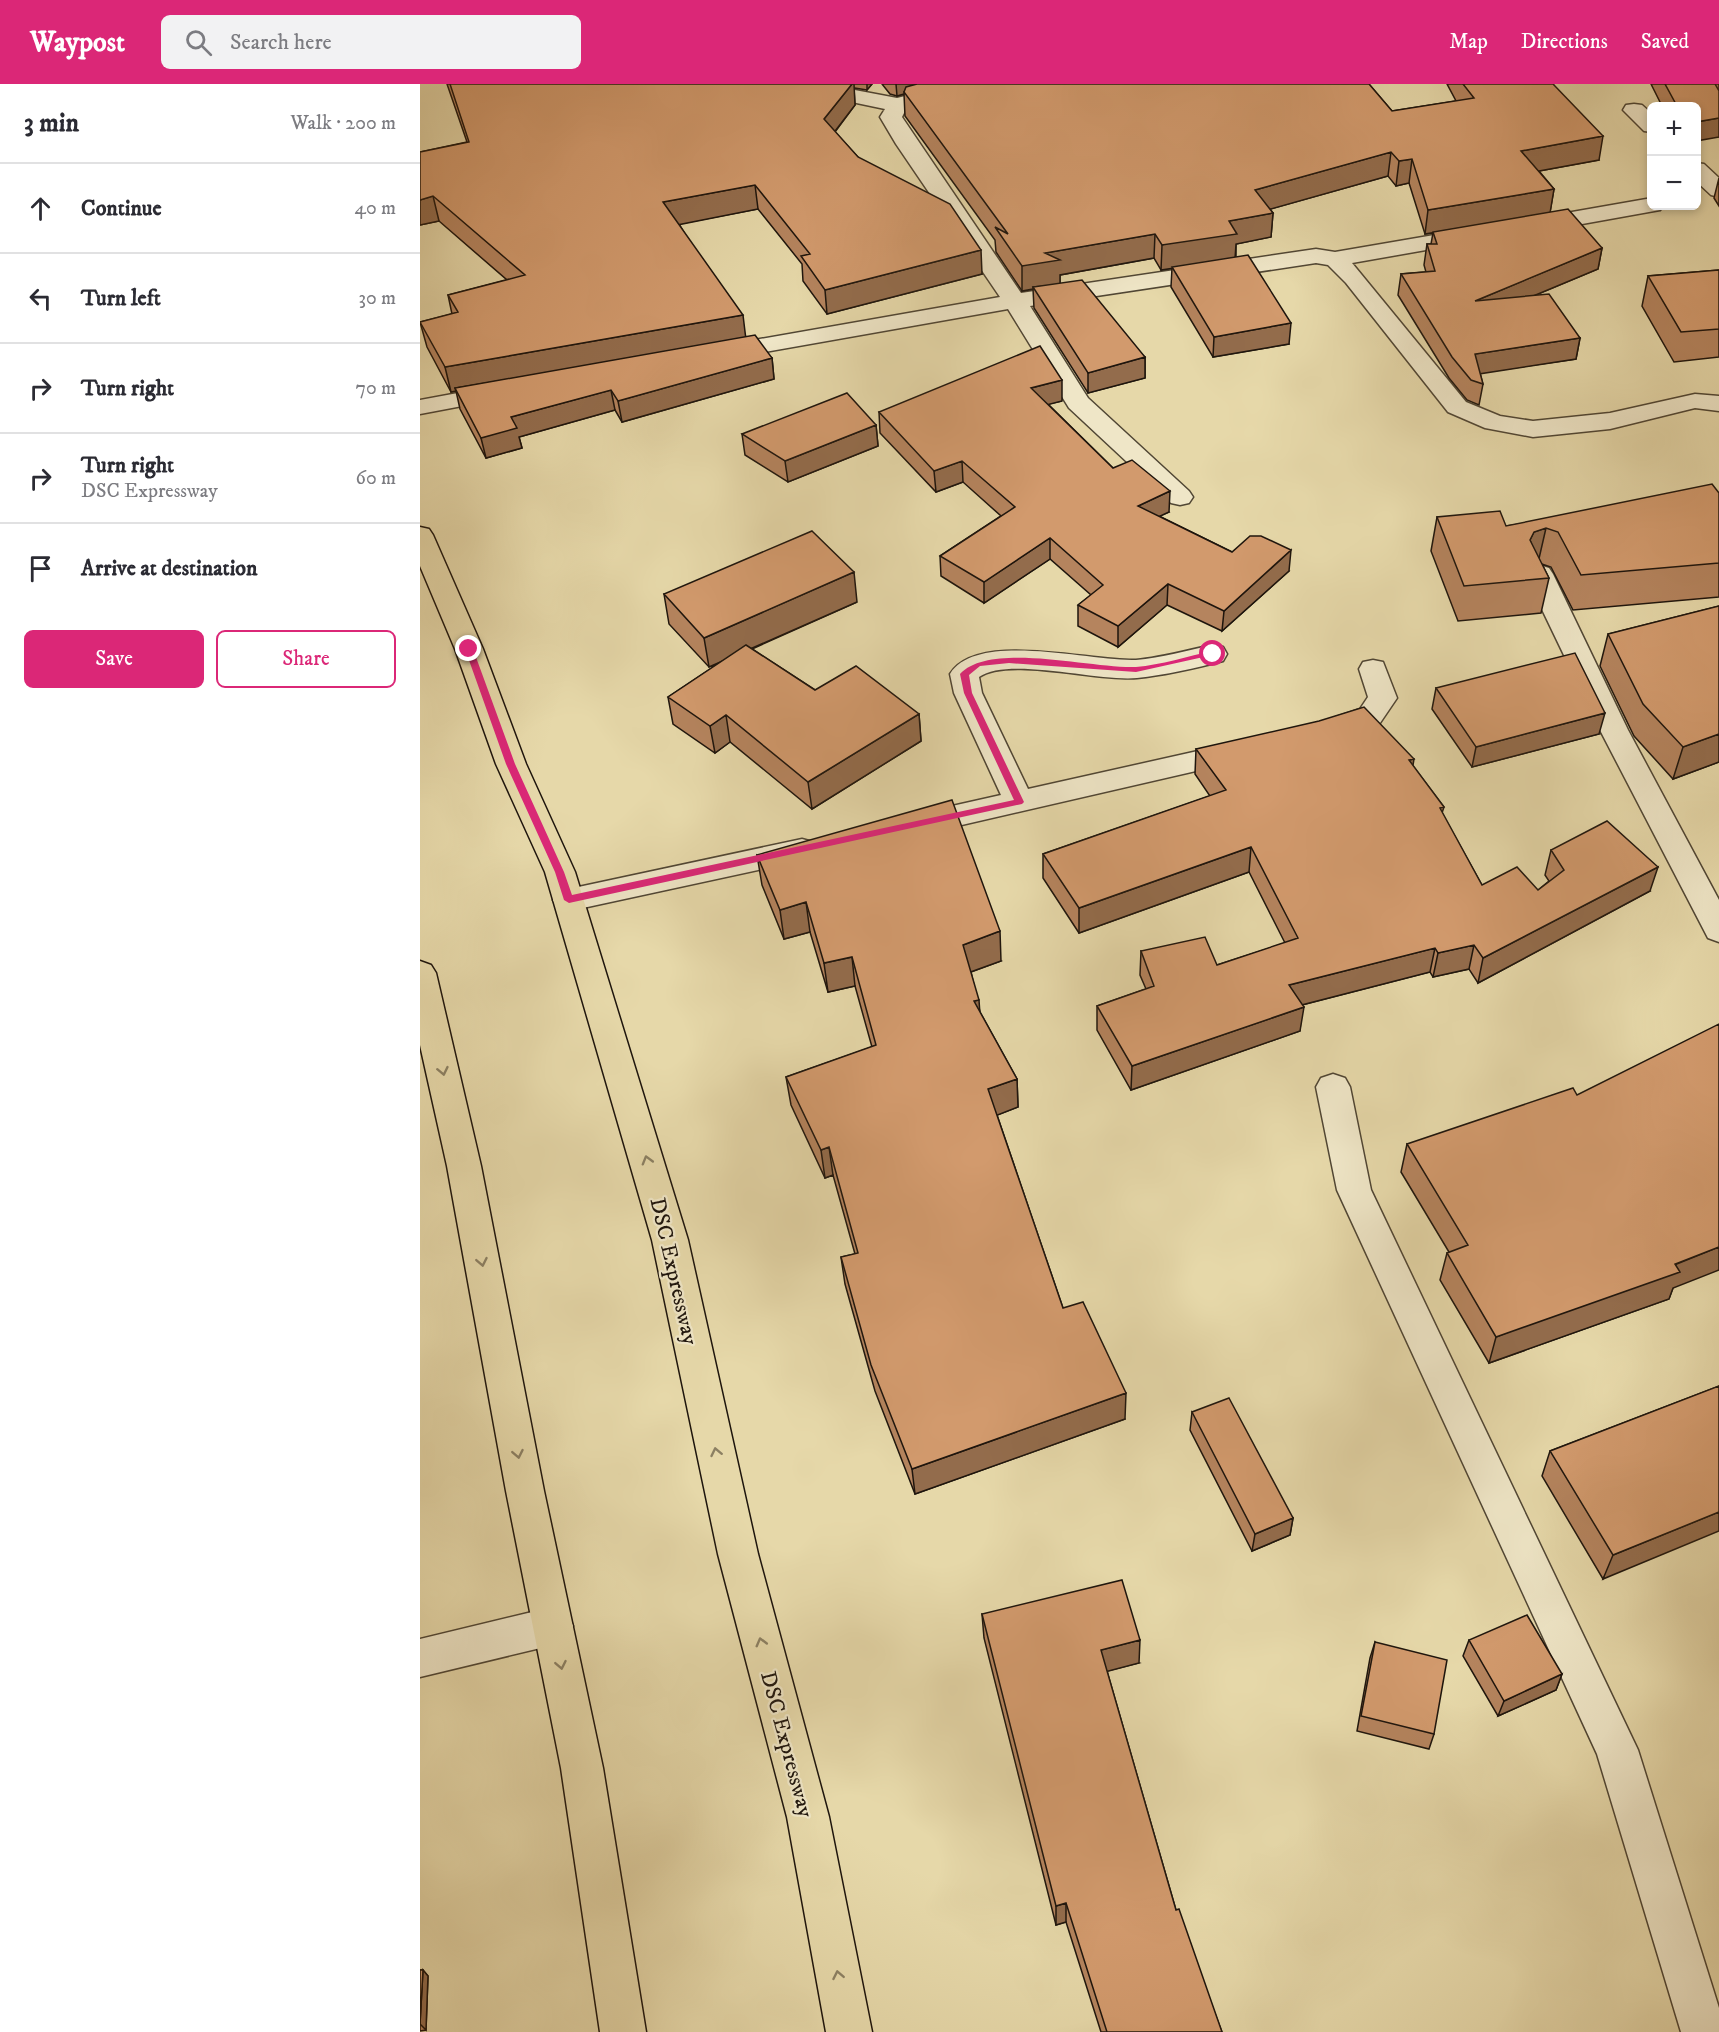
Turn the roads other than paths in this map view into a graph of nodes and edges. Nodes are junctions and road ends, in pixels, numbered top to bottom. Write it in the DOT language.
graph roads {
  1 [pos="791,84"];
  2 [pos="1013,84"];
  3 [pos="898,105"];
  4 [pos="1634,110"];
  5 [pos="1647,122"];
  6 [pos="1701,174"];
  7 [pos="1719,192"];
  8 [pos="1701,196"];
  9 [pos="1647,206"];
  10 [pos="1335,260"];
  11 [pos="1016,301"];
  12 [pos="697,357"];
  13 [pos="523,388"];
  14 [pos="1719,404"];
  15 [pos="420,407"];
  16 [pos="1180,497"];
  17 [pos="420,535"];
  18 [pos="1539,574"];
  19 [pos="1213,654"];
  20 [pos="1373,669"];
  21 [pos="1304,737"];
  22 [pos="1269,745"];
  23 [pos="1019,802"];
  24 [pos="885,832"];
  25 [pos="829,844"];
  26 [pos="569,900"];
  27 [pos="1719,930"];
  28 [pos="420,973"];
  29 [pos="1333,1087"];
  30 [pos="553,1626"];
  31 [pos="420,1658"];
  32 [pos="623,2032"];
  33 [pos="849,2032"];
  34 [pos="1704,2032"];
  1 -- 3 [label="street"];
  2 -- 3 [label="street"];
  3 -- 11 [label="street"];
  4 -- 5 [label="street"];
  6 -- 7 [label="street"];
  7 -- 8 [label="street"];
  9 -- 10 [label="street"];
  10 -- 11 [label="street"];
  10 -- 14 [label="street"];
  11 -- 12 [label="street"];
  11 -- 16 [label="street"];
  13 -- 15 [label="street"];
  17 -- 26 [label="main road, DSC Expressway"];
  18 -- 27 [label="street"];
  19 -- 23 [label="street"];
  20 -- 21 [label="street"];
  22 -- 23 [label="street"];
  23 -- 24 [label="street"];
  25 -- 26 [label="street"];
  33 -- 26 [label="main road, DSC Expressway, one-way"];
  28 -- 30 [label="main road, one-way"];
  29 -- 34 [label="street"];
  30 -- 31 [label="street"];
  30 -- 32 [label="main road, one-way"];
}
